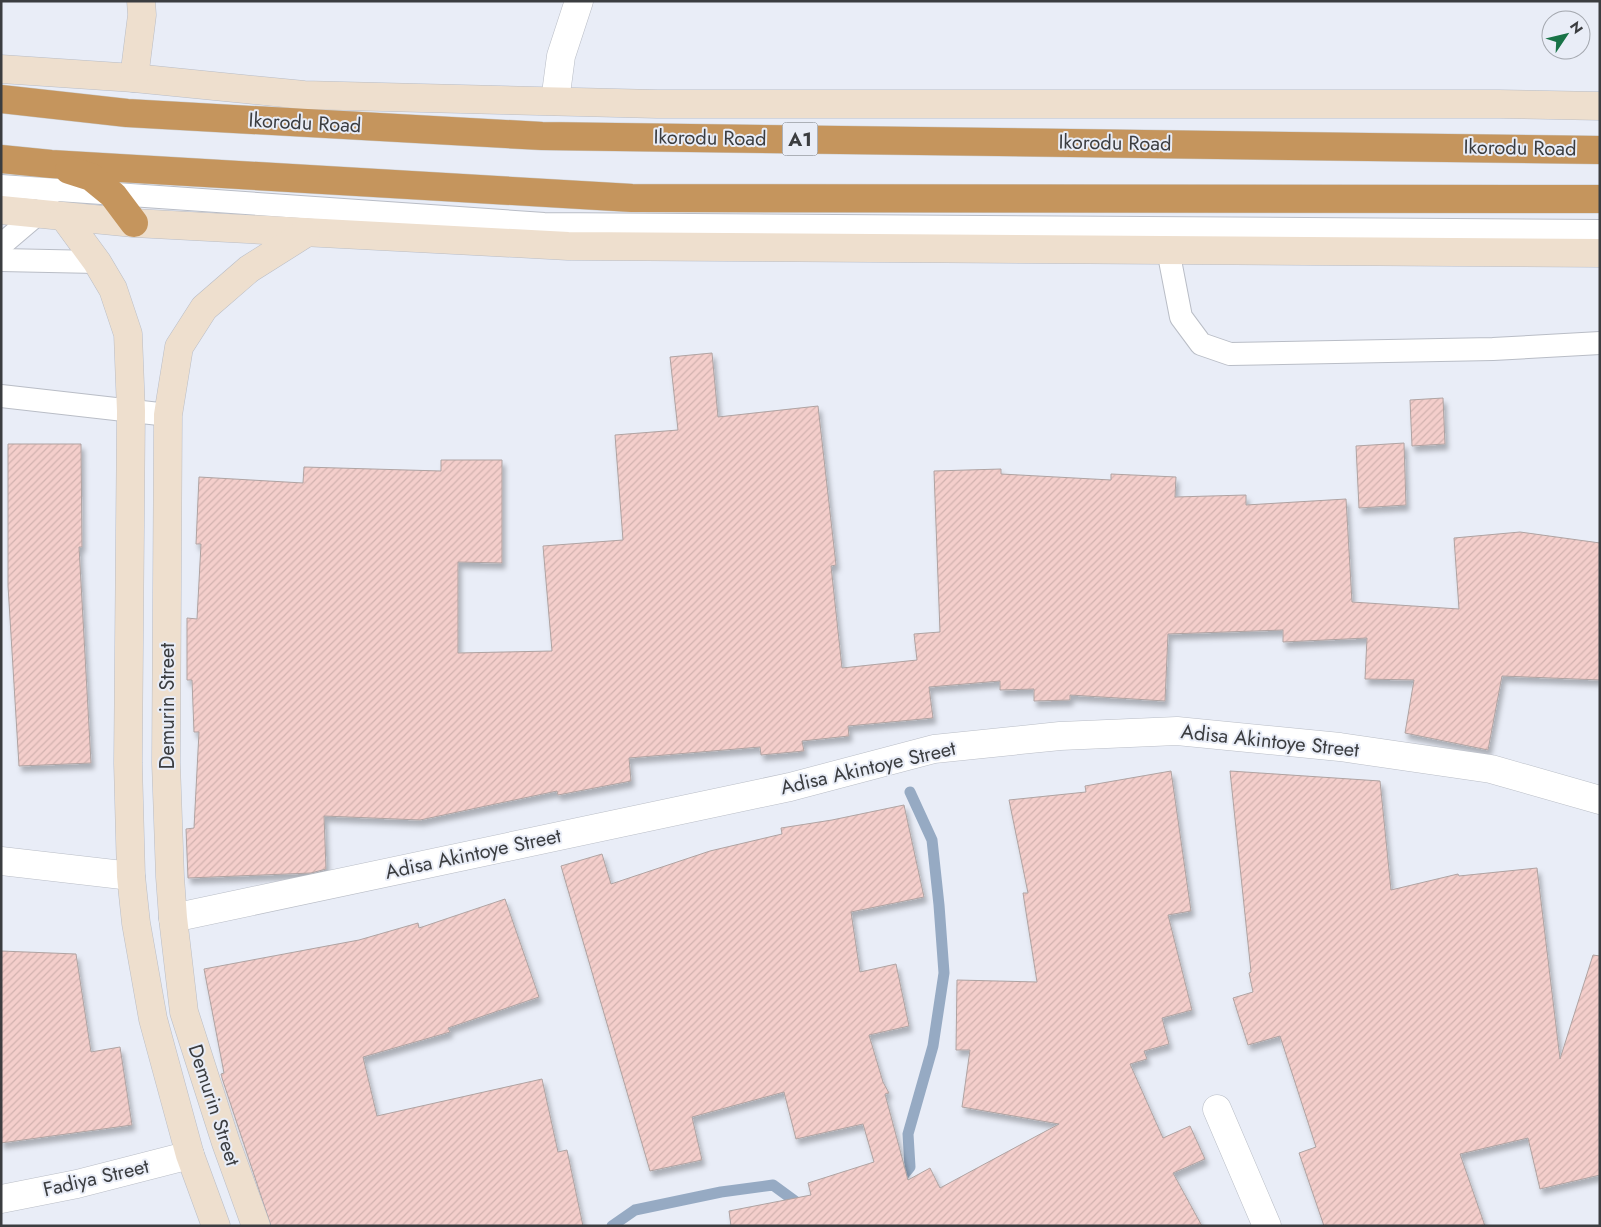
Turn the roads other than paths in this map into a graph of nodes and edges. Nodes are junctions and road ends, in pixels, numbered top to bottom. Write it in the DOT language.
graph roads {
  1 [pos="141,1"];
  2 [pos="579,1"];
  3 [pos="1,69"];
  4 [pos="134,78"];
  5 [pos="1,99"];
  6 [pos="555,102"];
  7 [pos="1600,106"];
  8 [pos="1600,150"];
  9 [pos="1,159"];
  10 [pos="51,164"];
  11 [pos="1,186"];
  12 [pos="113,195"];
  13 [pos="1600,199"];
  14 [pos="56,207"];
  15 [pos="1,210"];
  16 [pos="134,223"];
  17 [pos="1600,231"];
  18 [pos="306,233"];
  19 [pos="5,239"];
  20 [pos="1168,250"];
  21 [pos="1600,253"];
  22 [pos="1,260"];
  23 [pos="97,262"];
  24 [pos="1600,343"];
  25 [pos="1,396"];
  26 [pos="131,411"];
  27 [pos="168,415"];
  28 [pos="1600,800"];
  29 [pos="1,861"];
  30 [pos="131,876"];
  31 [pos="173,918"];
  32 [pos="1217,1109"];
  33 [pos="190,1155"];
  34 [pos="1,1199"];
  35 [pos="216,1226"];
  36 [pos="256,1226"];
  37 [pos="1267,1226"];
  1 -- 4 [label="street"];
  2 -- 6 [label="street"];
  3 -- 4 [label="street, Ikorodu Road"];
  4 -- 6 [label="street, Ikorodu Road"];
  5 -- 8 [label="highway, Ikorodu Road / A1"];
  6 -- 7 [label="street, Ikorodu Road"];
  9 -- 10 [label="highway"];
  10 -- 12 [label="highway"];
  10 -- 13 [label="highway"];
  11 -- 14 [label="lane"];
  12 -- 14 [label="lane"];
  12 -- 16 [label="highway"];
  12 -- 17 [label="lane"];
  14 -- 15 [label="street"];
  14 -- 16 [label="street"];
  14 -- 19 [label="lane"];
  14 -- 23 [label="street, Demurin Street"];
  16 -- 18 [label="street"];
  18 -- 20 [label="street"];
  18 -- 27 [label="street, Demurin Street"];
  20 -- 21 [label="street"];
  20 -- 24 [label="lane"];
  22 -- 23 [label="lane"];
  23 -- 26 [label="street, Demurin Street"];
  25 -- 26 [label="lane"];
  26 -- 27 [label="lane"];
  26 -- 30 [label="street, Demurin Street"];
  27 -- 31 [label="street, Demurin Street"];
  28 -- 31 [label="street, Adisa Akintoye Street"];
  29 -- 30 [label="street"];
  30 -- 33 [label="street, Demurin Street"];
  31 -- 36 [label="street, Demurin Street"];
  32 -- 37 [label="street"];
  33 -- 34 [label="street, Fadiya Street"];
  33 -- 35 [label="street, Demurin Street"];
}
